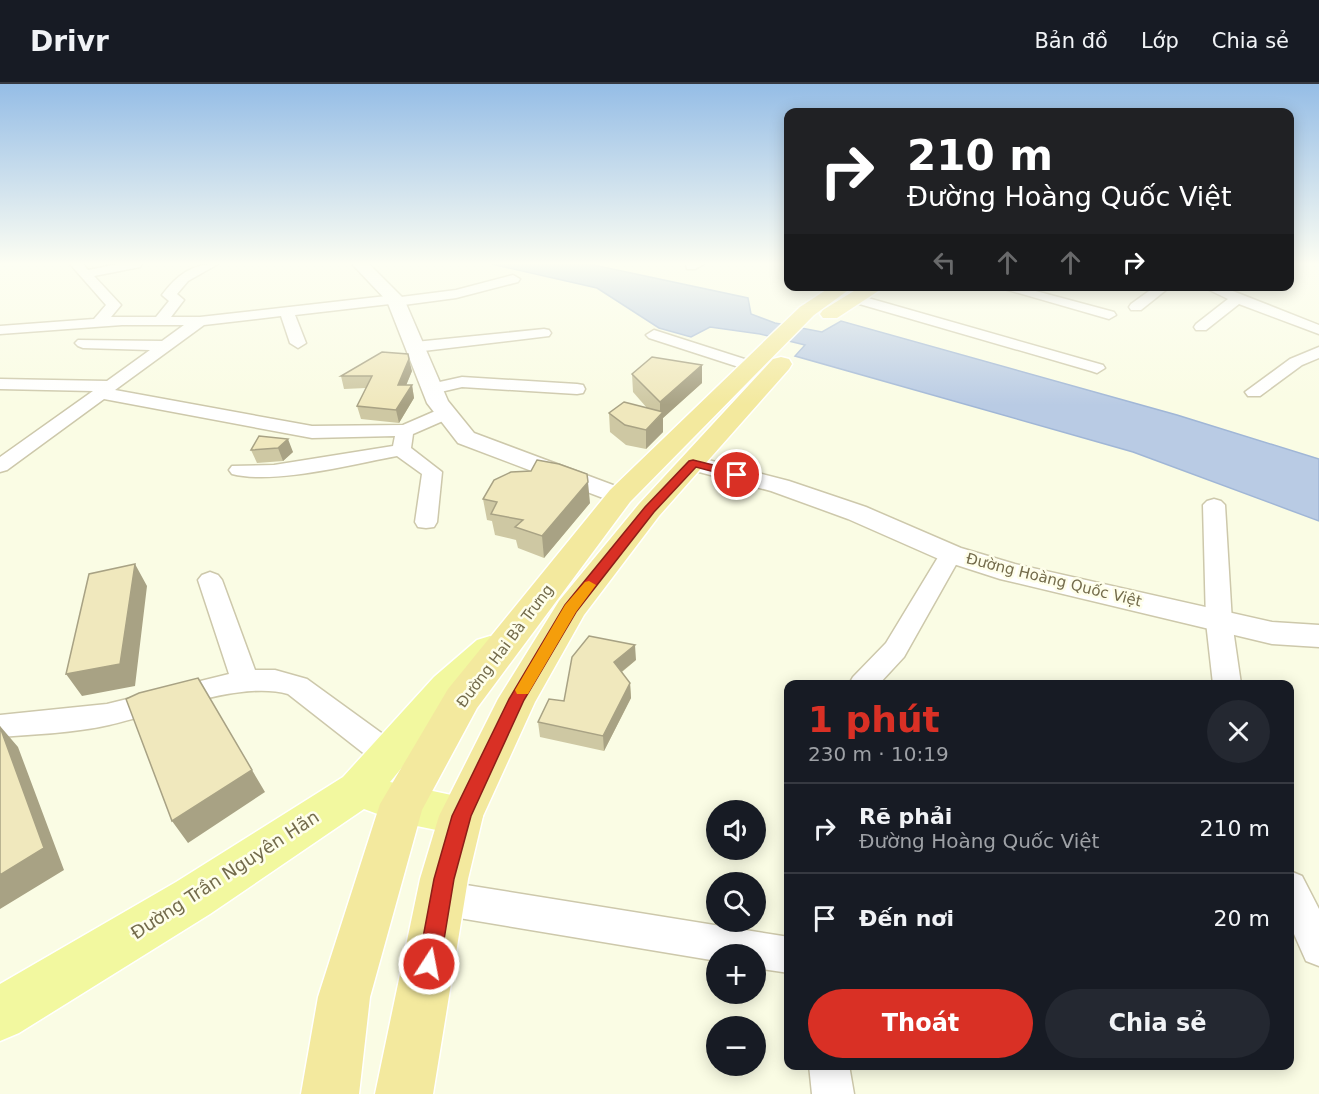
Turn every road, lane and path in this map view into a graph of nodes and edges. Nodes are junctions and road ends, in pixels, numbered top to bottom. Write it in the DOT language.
graph roads {
  1 [pos="109,311"];
  2 [pos="168,311"];
  3 [pos="285,311"];
  4 [pos="286,311"];
  5 [pos="400,311"];
  6 [pos="832,311"];
  7 [pos="911,311"];
  8 [pos="1094,311"];
  9 [pos="1221,311"];
  10 [pos="1271,311"];
  11 [pos="1109,315"];
  12 [pos="160,321"];
  13 [pos="200,321"];
  14 [pos="98,323"];
  15 [pos="1201,327"];
  16 [pos="0,330"];
  17 [pos="1319,330"];
  18 [pos="544,333"];
  19 [pos="654,335"];
  20 [pos="83,343"];
  21 [pos="298,343"];
  22 [pos="166,346"];
  23 [pos="415,347"];
  24 [pos="1319,352"];
  25 [pos="762,365"];
  26 [pos="1097,368"];
  27 [pos="0,384"];
  28 [pos="106,389"];
  29 [pos="432,389"];
  30 [pos="578,389"];
  31 [pos="1254,392"];
  32 [pos="446,413"];
  33 [pos="406,430"];
  34 [pos="401,450"];
  35 [pos="693,463"];
  36 [pos="0,466"];
  37 [pos="240,470"];
  38 [pos="620,496"];
  39 [pos="1214,505"];
  40 [pos="426,522"];
  41 [pos="951,554"];
  42 [pos="210,580"];
  43 [pos="525,620"];
  44 [pos="1219,621"];
  45 [pos="1319,636"];
  46 [pos="245,680"];
  47 [pos="867,680"];
  48 [pos="1226,680"];
  49 [pos="0,726"];
  50 [pos="387,754"];
  51 [pos="358,790"];
  52 [pos="402,804"];
  53 [pos="462,816"];
  54 [pos="1294,895"];
  55 [pos="441,898"];
  56 [pos="1319,948"];
  57 [pos="784,953"];
  58 [pos="0,1014"];
  59 [pos="830,1070"];
  60 [pos="330,1094"];
  61 [pos="404,1094"];
  62 [pos="833,1094"];
  1 -- 14 [label="street"];
  2 -- 12 [label="street"];
  3 -- 13 [label="street"];
  4 -- 21 [label="street"];
  5 -- 23 [label="street"];
  6 -- 25 [label="highway"];
  7 -- 26 [label="street"];
  8 -- 11 [label="street"];
  9 -- 15 [label="street"];
  10 -- 17 [label="street"];
  12 -- 13 [label="street"];
  12 -- 14 [label="street"];
  13 -- 22 [label="street"];
  14 -- 16 [label="street"];
  18 -- 23 [label="street"];
  19 -- 25 [label="street"];
  20 -- 22 [label="street"];
  22 -- 28 [label="street"];
  23 -- 29 [label="street"];
  24 -- 31 [label="street"];
  25 -- 35 [label="highway, Đường Hai Bà Trưng"];
  25 -- 38 [label="highway, Đường Hai Bà Trưng"];
  27 -- 28 [label="street"];
  28 -- 33 [label="street"];
  28 -- 36 [label="street"];
  29 -- 30 [label="street"];
  29 -- 32 [label="street"];
  32 -- 33 [label="street"];
  32 -- 38 [label="street"];
  33 -- 34 [label="street"];
  34 -- 37 [label="street"];
  34 -- 40 [label="street"];
  35 -- 41 [label="street, Đường Hoàng Quốc Việt"];
  35 -- 53 [label="highway, Đường Hai Bà Trưng"];
  38 -- 43 [label="highway, Đường Hai Bà Trưng"];
  39 -- 44 [label="street"];
  41 -- 44 [label="street, Đường Hoàng Quốc Việt"];
  41 -- 47 [label="street"];
  42 -- 46 [label="street"];
  43 -- 50 [label="main road, Đường Trần Nguyên Hãn"];
  43 -- 52 [label="highway, Đường Hai Bà Trưng"];
  44 -- 45 [label="street, Đường Hoàng Quốc Việt"];
  44 -- 48 [label="street"];
  46 -- 49 [label="street"];
  46 -- 50 [label="street"];
  50 -- 51 [label="main road, Đường Trần Nguyên Hãn"];
  51 -- 52 [label="main road"];
  51 -- 58 [label="main road, Đường Trần Nguyên Hãn"];
  52 -- 53 [label="main road"];
  52 -- 60 [label="highway, Đường Hai Bà Trưng"];
  53 -- 55 [label="highway, Đường Hai Bà Trưng"];
  54 -- 56 [label="street"];
  55 -- 57 [label="street"];
  55 -- 61 [label="highway, Đường Hai Bà Trưng"];
  59 -- 62 [label="street"];
}
